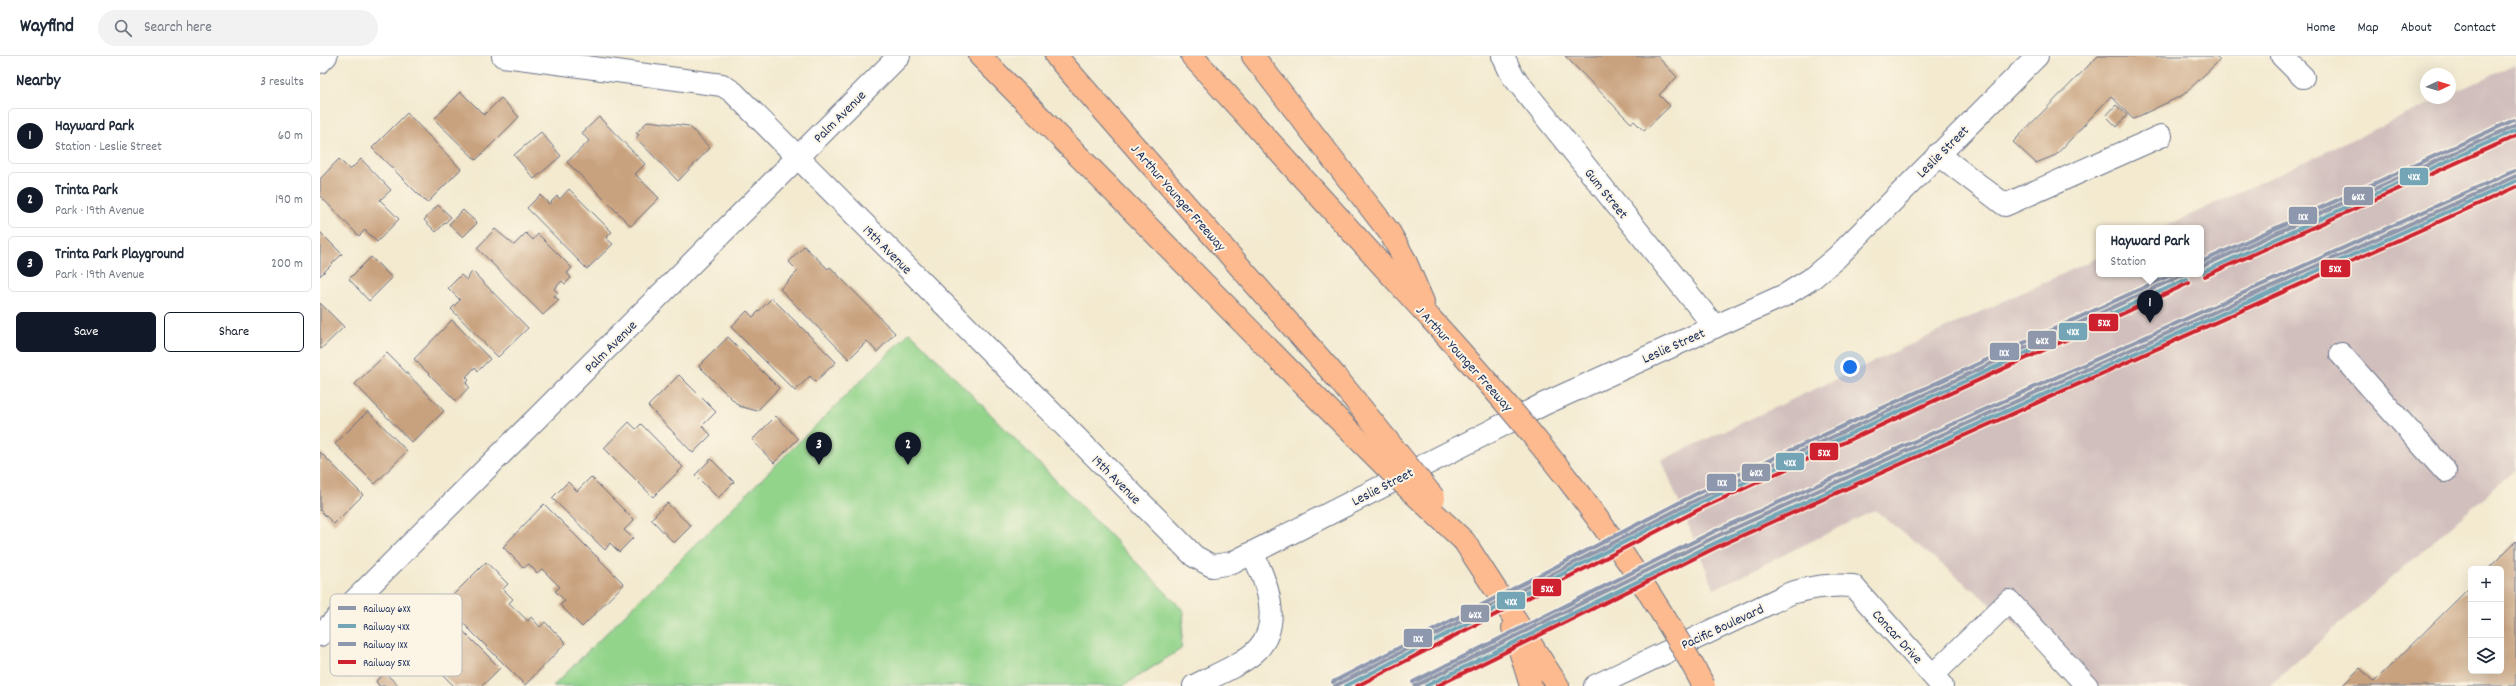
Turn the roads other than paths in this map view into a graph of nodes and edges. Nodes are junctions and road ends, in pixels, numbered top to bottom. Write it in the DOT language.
graph roads {
  1 [pos="326,56"];
  2 [pos="503,56"];
  3 [pos="899,56"];
  4 [pos="980,56"];
  5 [pos="1056,56"];
  6 [pos="1192,56"];
  7 [pos="1253,56"];
  8 [pos="1503,56"];
  9 [pos="2037,56"];
  10 [pos="2282,56"];
  11 [pos="320,62"];
  12 [pos="2303,77"];
  13 [pos="2161,136"];
  14 [pos="1938,154"];
  15 [pos="798,158"];
  16 [pos="1430,318"];
  17 [pos="1715,327"];
  18 [pos="2342,354"];
  19 [pos="2445,471"];
  20 [pos="1608,531"];
  21 [pos="1464,540"];
  22 [pos="1252,553"];
  23 [pos="1212,566"];
  24 [pos="1853,586"];
  25 [pos="361,594"];
  26 [pos="1506,602"];
  27 [pos="330,625"];
  28 [pos="320,635"];
  29 [pos="1937,681"];
  30 [pos="1194,686"];
  31 [pos="1531,686"];
  32 [pos="1558,686"];
  33 [pos="1595,686"];
  34 [pos="1704,686"];
  35 [pos="1721,686"];
  36 [pos="2087,686"];
  1 -- 11 [label="street"];
  2 -- 15 [label="street, 19th Avenue"];
  3 -- 15 [label="street, Palm Avenue"];
  4 -- 21 [label="highway, bridge"];
  5 -- 21 [label="highway, J Arthur Younger Freeway, bridge"];
  6 -- 16 [label="highway, J Arthur Younger Freeway"];
  7 -- 16 [label="highway"];
  8 -- 17 [label="street, Gum Street"];
  9 -- 14 [label="street, Leslie Street"];
  10 -- 12 [label="street"];
  13 -- 14 [label="street"];
  14 -- 17 [label="street, Leslie Street"];
  15 -- 23 [label="street, 19th Avenue"];
  15 -- 25 [label="street, Palm Avenue"];
  16 -- 20 [label="highway, J Arthur Younger Freeway, bridge"];
  17 -- 22 [label="street, Leslie Street"];
  18 -- 19 [label="street"];
  20 -- 34 [label="highway, J Arthur Younger Freeway, bridge"];
  20 -- 35 [label="highway, bridge"];
  21 -- 26 [label="highway, J Arthur Younger Freeway"];
  22 -- 23 [label="street, Leslie Street"];
  22 -- 30 [label="street"];
  24 -- 29 [label="street, Concar Drive"];
  24 -- 33 [label="street, Pacific Boulevard"];
  26 -- 31 [label="highway"];
  26 -- 32 [label="highway, J Arthur Younger Freeway"];
  27 -- 28 [label="street, Palm Avenue"];
  29 -- 36 [label="street"];
}
